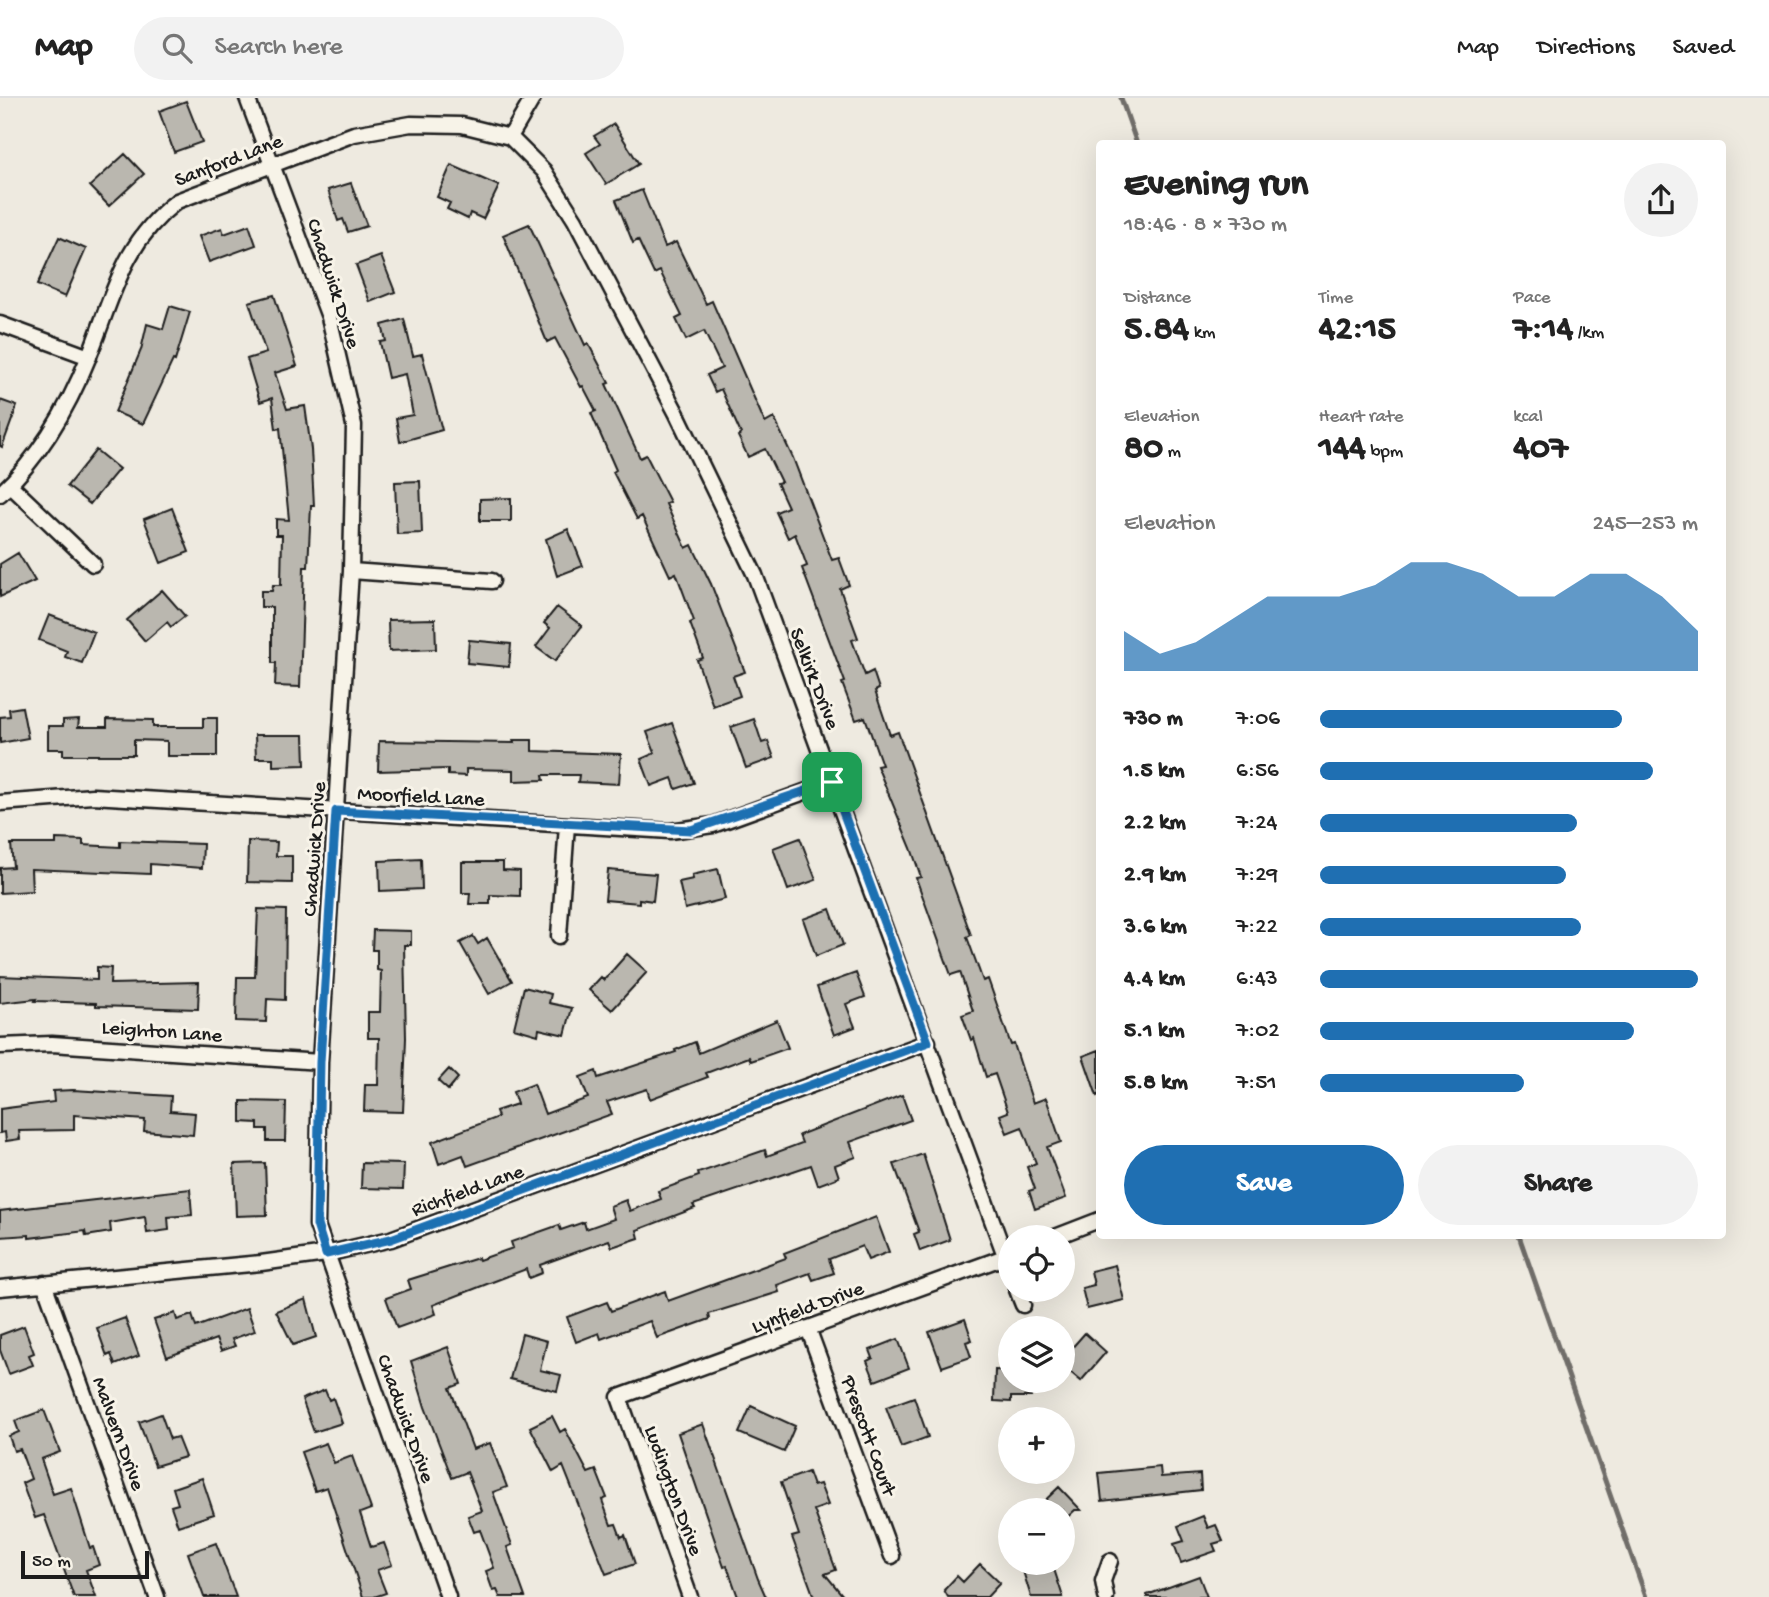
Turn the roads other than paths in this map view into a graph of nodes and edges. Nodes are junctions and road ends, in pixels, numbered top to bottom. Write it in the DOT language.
graph roads {
  1 [pos="247,98"];
  2 [pos="533,98"];
  3 [pos="510,137"];
  4 [pos="272,164"];
  5 [pos="0,324"];
  6 [pos="89,357"];
  7 [pos="5,489"];
  8 [pos="93,564"];
  9 [pos="351,571"];
  10 [pos="492,581"];
  11 [pos="832,782"];
  12 [pos="0,803"];
  13 [pos="336,811"];
  14 [pos="567,824"];
  15 [pos="559,936"];
  16 [pos="928,1042"];
  17 [pos="0,1046"];
  18 [pos="320,1062"];
  19 [pos="1096,1221"];
  20 [pos="1075,1229"];
  21 [pos="998,1233"];
  22 [pos="326,1254"];
  23 [pos="998,1263"];
  24 [pos="44,1283"];
  25 [pos="0,1288"];
  26 [pos="1022,1302"];
  27 [pos="1023,1305"];
  28 [pos="808,1328"];
  29 [pos="619,1397"];
  30 [pos="892,1556"];
  31 [pos="1110,1561"];
  32 [pos="157,1597"];
  33 [pos="449,1597"];
  34 [pos="690,1597"];
  35 [pos="1106,1597"];
  1 -- 4 [label="street, Chadwick Drive"];
  2 -- 3 [label="street"];
  3 -- 4 [label="street, Sanford Lane"];
  3 -- 11 [label="street, Selkirk Drive"];
  4 -- 6 [label="street, Sanford Lane"];
  4 -- 9 [label="street, Chadwick Drive"];
  5 -- 6 [label="street"];
  6 -- 7 [label="street, Sanford Lane"];
  7 -- 8 [label="street"];
  9 -- 10 [label="street"];
  9 -- 13 [label="street, Chadwick Drive"];
  11 -- 14 [label="street, Moorfield Lane"];
  11 -- 16 [label="street, Selkirk Drive"];
  12 -- 13 [label="street, Moorfield Lane"];
  13 -- 14 [label="street, Moorfield Lane"];
  13 -- 18 [label="street, Chadwick Drive"];
  14 -- 15 [label="street"];
  16 -- 21 [label="street, Selkirk Drive"];
  16 -- 22 [label="street, Richfield Lane"];
  17 -- 18 [label="street, Leighton Lane"];
  18 -- 22 [label="street, Chadwick Drive"];
  19 -- 20 [label="street"];
  22 -- 24 [label="street, Richfield Lane"];
  22 -- 33 [label="street, Chadwick Drive"];
  23 -- 28 [label="street, Lynfield Drive"];
  24 -- 25 [label="street, Richfield Lane"];
  24 -- 32 [label="street, Malvern Drive"];
  26 -- 27 [label="street"];
  28 -- 29 [label="street, Lynfield Drive"];
  28 -- 30 [label="street, Prescott Court"];
  29 -- 34 [label="street, Ludington Drive"];
  31 -- 35 [label="street"];
}
